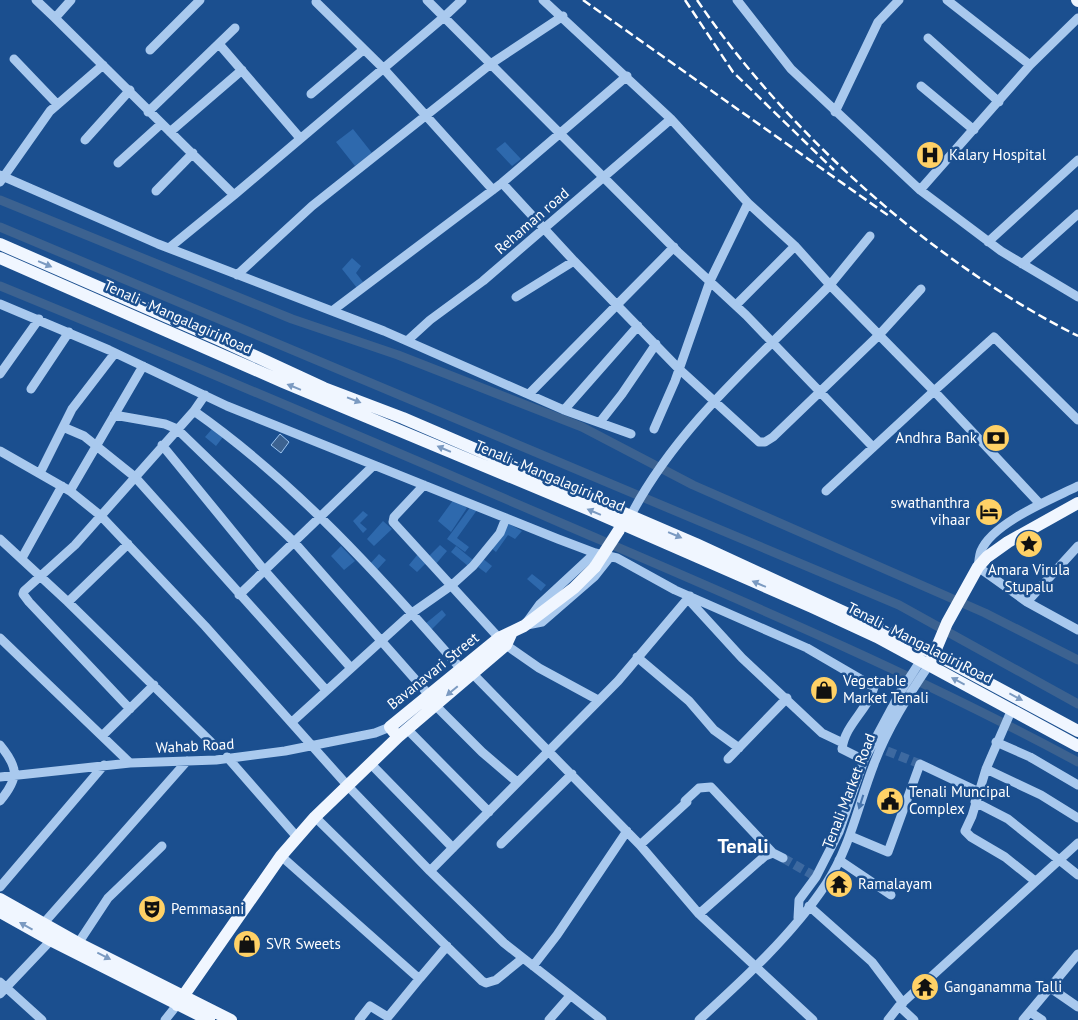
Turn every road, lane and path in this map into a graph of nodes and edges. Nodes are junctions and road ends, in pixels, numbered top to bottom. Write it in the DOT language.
graph roads {
  1 [pos="36,0"];
  2 [pos="71,0"];
  3 [pos="200,0"];
  4 [pos="427,0"];
  5 [pos="462,0"];
  6 [pos="543,0"];
  7 [pos="737,0"];
  8 [pos="898,0"];
  9 [pos="948,0"];
  10 [pos="316,2"];
  11 [pos="563,16"];
  12 [pos="444,17"];
  13 [pos="55,18"];
  14 [pos="1078,18"];
  15 [pos="235,28"];
  16 [pos="928,38"];
  17 [pos="219,44"];
  18 [pos="150,50"];
  19 [pos="363,50"];
  20 [pos="14,59"];
  21 [pos="492,63"];
  22 [pos="103,65"];
  23 [pos="1030,65"];
  24 [pos="383,68"];
  25 [pos="242,70"];
  26 [pos="628,76"];
  27 [pos="921,86"];
  28 [pos="130,90"];
  29 [pos="311,94"];
  30 [pos="999,102"];
  31 [pos="57,104"];
  32 [pos="148,112"];
  33 [pos="835,112"];
  34 [pos="426,116"];
  35 [pos="671,119"];
  36 [pos="161,124"];
  37 [pos="974,130"];
  38 [pos="170,132"];
  39 [pos="560,132"];
  40 [pos="300,138"];
  41 [pos="85,140"];
  42 [pos="194,153"];
  43 [pos="1078,160"];
  44 [pos="118,163"];
  45 [pos="604,177"];
  46 [pos="1,178"];
  47 [pos="502,182"];
  48 [pos="493,190"];
  49 [pos="920,190"];
  50 [pos="156,191"];
  51 [pos="234,195"];
  52 [pos="748,203"];
  53 [pos="1078,214"];
  54 [pos="545,228"];
  55 [pos="870,236"];
  56 [pos="988,242"];
  57 [pos="0,244"];
  58 [pos="795,246"];
  59 [pos="169,248"];
  60 [pos="674,248"];
  61 [pos="0,258"];
  62 [pos="574,261"];
  63 [pos="1022,264"];
  64 [pos="238,275"];
  65 [pos="710,281"];
  66 [pos="830,285"];
  67 [pos="922,289"];
  68 [pos="516,297"];
  69 [pos="1078,297"];
  70 [pos="0,304"];
  71 [pos="616,304"];
  72 [pos="736,305"];
  73 [pos="332,311"];
  74 [pos="39,319"];
  75 [pos="638,326"];
  76 [pos="69,332"];
  77 [pos="879,335"];
  78 [pos="407,341"];
  79 [pos="656,344"];
  80 [pos="772,344"];
  81 [pos="115,352"];
  82 [pos="142,366"];
  83 [pos="678,368"];
  84 [pos="1,371"];
  85 [pos="31,389"];
  86 [pos="934,391"];
  87 [pos="820,393"];
  88 [pos="529,394"];
  89 [pos="205,395"];
  90 [pos="714,402"];
  91 [pos="564,410"];
  92 [pos="194,411"];
  93 [pos="114,415"];
  94 [pos="1078,420"];
  95 [pos="600,422"];
  96 [pos="63,427"];
  97 [pos="177,429"];
  98 [pos="654,429"];
  99 [pos="631,434"];
  100 [pos="162,445"];
  101 [pos="96,446"];
  102 [pos="873,447"];
  103 [pos="0,452"];
  104 [pos="373,466"];
  105 [pos="40,474"];
  106 [pos="135,477"];
  107 [pos="424,485"];
  108 [pos="62,486"];
  109 [pos="1078,486"];
  110 [pos="826,490"];
  111 [pos="70,491"];
  112 [pos="1078,502"];
  113 [pos="1040,504"];
  114 [pos="101,516"];
  115 [pos="320,517"];
  116 [pos="506,518"];
  117 [pos="627,519"];
  118 [pos="0,539"];
  119 [pos="294,542"];
  120 [pos="128,544"];
  121 [pos="1078,546"];
  122 [pos="595,553"];
  123 [pos="610,557"];
  124 [pos="22,558"];
  125 [pos="265,571"];
  126 [pos="975,572"];
  127 [pos="40,576"];
  128 [pos="452,585"];
  129 [pos="239,595"];
  130 [pos="689,597"];
  131 [pos="68,602"];
  132 [pos="1027,602"];
  133 [pos="412,613"];
  134 [pos="524,626"];
  135 [pos="1078,630"];
  136 [pos="0,638"];
  137 [pos="506,639"];
  138 [pos="381,643"];
  139 [pos="637,657"];
  140 [pos="927,659"];
  141 [pos="351,668"];
  142 [pos="467,671"];
  143 [pos="154,685"];
  144 [pos="326,690"];
  145 [pos="787,698"];
  146 [pos="432,700"];
  147 [pos="598,700"];
  148 [pos="130,708"];
  149 [pos="1010,713"];
  150 [pos="292,722"];
  151 [pos="398,731"];
  152 [pos="1078,731"];
  153 [pos="102,736"];
  154 [pos="997,740"];
  155 [pos="843,743"];
  156 [pos="0,745"];
  157 [pos="214,745"];
  158 [pos="314,746"];
  159 [pos="1078,746"];
  160 [pos="739,748"];
  161 [pos="879,748"];
  162 [pos="548,750"];
  163 [pos="227,757"];
  164 [pos="728,759"];
  165 [pos="864,760"];
  166 [pos="187,761"];
  167 [pos="130,763"];
  168 [pos="370,763"];
  169 [pos="104,765"];
  170 [pos="986,769"];
  171 [pos="572,774"];
  172 [pos="14,775"];
  173 [pos="0,777"];
  174 [pos="517,782"];
  175 [pos="347,785"];
  176 [pos="1078,785"];
  177 [pos="977,791"];
  178 [pos="0,800"];
  179 [pos="974,802"];
  180 [pos="488,812"];
  181 [pos="314,817"];
  182 [pos="1078,818"];
  183 [pos="626,831"];
  184 [pos="850,836"];
  185 [pos="297,837"];
  186 [pos="1078,843"];
  187 [pos="501,844"];
  188 [pos="640,845"];
  189 [pos="162,846"];
  190 [pos="453,848"];
  191 [pos="773,853"];
  192 [pos="280,856"];
  193 [pos="783,858"];
  194 [pos="839,860"];
  195 [pos="1060,860"];
  196 [pos="430,871"];
  197 [pos="1078,875"];
  198 [pos="816,877"];
  199 [pos="1035,882"];
  200 [pos="826,884"];
  201 [pos="0,887"];
  202 [pos="891,895"];
  203 [pos="0,900"];
  204 [pos="809,906"];
  205 [pos="0,912"];
  206 [pos="699,914"];
  207 [pos="798,919"];
  208 [pos="43,924"];
  209 [pos="55,936"];
  210 [pos="447,946"];
  211 [pos="76,948"];
  212 [pos="1078,954"];
  213 [pos="523,958"];
  214 [pos="533,966"];
  215 [pos="756,967"];
  216 [pos="420,978"];
  217 [pos="1050,987"];
  218 [pos="2,988"];
  219 [pos="570,996"];
  220 [pos="181,1001"];
  221 [pos="901,1004"];
  222 [pos="1078,1008"];
  223 [pos="1030,1012"];
  224 [pos="42,1020"];
  225 [pos="165,1020"];
  226 [pos="209,1020"];
  227 [pos="231,1020"];
  228 [pos="359,1020"];
  229 [pos="549,1020"];
  230 [pos="602,1020"];
  231 [pos="699,1020"];
  232 [pos="813,1020"];
  233 [pos="888,1020"];
  234 [pos="914,1020"];
  235 [pos="1024,1020"];
  236 [pos="1042,1020"];
  1 -- 13 [label="street"];
  2 -- 13 [label="street"];
  3 -- 18 [label="street"];
  4 -- 12 [label="street"];
  5 -- 12 [label="street"];
  6 -- 11 [label="street"];
  7 -- 33 [label="street"];
  8 -- 33 [label="street"];
  9 -- 23 [label="street"];
  10 -- 19 [label="street"];
  11 -- 21 [label="street"];
  11 -- 26 [label="street"];
  12 -- 21 [label="street"];
  12 -- 24 [label="street"];
  13 -- 22 [label="street"];
  14 -- 23 [label="street"];
  15 -- 17 [label="street"];
  16 -- 30 [label="street"];
  17 -- 25 [label="street"];
  17 -- 32 [label="street"];
  19 -- 24 [label="street"];
  19 -- 29 [label="street"];
  20 -- 31 [label="street"];
  21 -- 34 [label="street"];
  21 -- 39 [label="street"];
  22 -- 28 [label="street"];
  22 -- 31 [label="street"];
  23 -- 30 [label="street"];
  24 -- 34 [label="street"];
  24 -- 40 [label="street"];
  25 -- 38 [label="street"];
  25 -- 40 [label="street"];
  26 -- 35 [label="street"];
  26 -- 39 [label="street"];
  27 -- 37 [label="street"];
  28 -- 32 [label="street"];
  28 -- 41 [label="street"];
  30 -- 37 [label="street"];
  31 -- 46 [label="street"];
  32 -- 36 [label="street"];
  33 -- 49 [label="street"];
  34 -- 48 [label="street"];
  34 -- 64 [label="street"];
  35 -- 45 [label="street, Rehaman road"];
  35 -- 52 [label="street"];
  36 -- 38 [label="street"];
  36 -- 44 [label="street"];
  37 -- 49 [label="street"];
  38 -- 42 [label="street"];
  39 -- 45 [label="street"];
  39 -- 47 [label="street"];
  40 -- 51 [label="street"];
  42 -- 50 [label="street"];
  42 -- 51 [label="street"];
  43 -- 56 [label="street"];
  45 -- 54 [label="street, Rehaman road"];
  45 -- 60 [label="street"];
  46 -- 59 [label="street"];
  47 -- 48 [label="street"];
  47 -- 54 [label="street"];
  48 -- 73 [label="street"];
  49 -- 56 [label="street"];
  51 -- 59 [label="street"];
  52 -- 58 [label="street"];
  52 -- 65 [label="street"];
  53 -- 63 [label="street"];
  54 -- 62 [label="street"];
  54 -- 78 [label="street, Rehaman road"];
  55 -- 66 [label="street"];
  56 -- 63 [label="street"];
  57 -- 117 [label="main road, one-way"];
  58 -- 66 [label="street"];
  58 -- 72 [label="street"];
  59 -- 64 [label="street"];
  60 -- 65 [label="street"];
  60 -- 71 [label="street"];
  117 -- 61 [label="main road, Tenali - Mangalagiri Road, one-way"];
  62 -- 68 [label="street"];
  62 -- 71 [label="street"];
  63 -- 69 [label="street"];
  64 -- 73 [label="street"];
  65 -- 72 [label="street"];
  65 -- 83 [label="street"];
  66 -- 77 [label="street"];
  66 -- 80 [label="street"];
  67 -- 77 [label="street"];
  70 -- 74 [label="street"];
  71 -- 75 [label="street"];
  71 -- 88 [label="street"];
  72 -- 80 [label="street"];
  73 -- 78 [label="street"];
  74 -- 76 [label="street"];
  74 -- 84 [label="street"];
  75 -- 79 [label="street"];
  75 -- 91 [label="street"];
  76 -- 81 [label="street"];
  76 -- 85 [label="street"];
  77 -- 86 [label="street"];
  77 -- 87 [label="street"];
  78 -- 88 [label="street"];
  79 -- 83 [label="street"];
  79 -- 95 [label="street"];
  80 -- 87 [label="street"];
  80 -- 90 [label="street"];
  81 -- 82 [label="street"];
  81 -- 96 [label="street"];
  82 -- 89 [label="street"];
  82 -- 93 [label="street"];
  83 -- 90 [label="street"];
  83 -- 98 [label="street"];
  86 -- 94 [label="street"];
  86 -- 102 [label="street"];
  86 -- 113 [label="street"];
  87 -- 90 [label="street"];
  87 -- 102 [label="street"];
  88 -- 91 [label="street"];
  89 -- 92 [label="street"];
  89 -- 104 [label="street"];
  90 -- 117 [label="street"];
  91 -- 95 [label="street"];
  92 -- 97 [label="street"];
  92 -- 115 [label="street"];
  93 -- 97 [label="street"];
  93 -- 101 [label="street"];
  95 -- 99 [label="street"];
  96 -- 101 [label="street"];
  96 -- 105 [label="street"];
  97 -- 100 [label="street"];
  97 -- 119 [label="street"];
  100 -- 106 [label="street"];
  100 -- 125 [label="street"];
  101 -- 106 [label="street"];
  101 -- 111 [label="street"];
  102 -- 110 [label="street"];
  103 -- 105 [label="street"];
  104 -- 107 [label="street"];
  104 -- 115 [label="street"];
  105 -- 108 [label="street"];
  106 -- 114 [label="street"];
  106 -- 129 [label="street"];
  107 -- 116 [label="street"];
  107 -- 128 [label="street"];
  108 -- 111 [label="street"];
  108 -- 124 [label="street"];
  109 -- 113 [label="street"];
  111 -- 114 [label="street"];
  112 -- 126 [label="main road"];
  113 -- 126 [label="street"];
  114 -- 120 [label="street"];
  114 -- 127 [label="street"];
  115 -- 119 [label="street"];
  115 -- 133 [label="street"];
  116 -- 122 [label="street"];
  116 -- 128 [label="street"];
  117 -- 134 [label="main road, Bavanavari Street, bridge"];
  117 -- 140 [label="main road"];
  118 -- 124 [label="street"];
  119 -- 125 [label="street"];
  119 -- 138 [label="street"];
  120 -- 131 [label="street"];
  120 -- 150 [label="street"];
  121 -- 132 [label="street"];
  122 -- 123 [label="street"];
  122 -- 134 [label="street"];
  123 -- 130 [label="street"];
  123 -- 134 [label="street"];
  124 -- 127 [label="street"];
  125 -- 129 [label="street"];
  125 -- 141 [label="street"];
  126 -- 132 [label="street"];
  126 -- 140 [label="main road"];
  127 -- 131 [label="street"];
  127 -- 148 [label="street"];
  128 -- 133 [label="street"];
  128 -- 137 [label="street"];
  129 -- 144 [label="street"];
  130 -- 139 [label="street"];
  130 -- 145 [label="street"];
  130 -- 155 [label="street"];
  131 -- 143 [label="street"];
  132 -- 135 [label="street"];
  133 -- 138 [label="street"];
  133 -- 142 [label="street"];
  134 -- 137 [label="main road, Bavanavari Street"];
  136 -- 153 [label="street"];
  137 -- 142 [label="main road, Bavanavari Street"];
  137 -- 147 [label="street"];
  138 -- 141 [label="street"];
  138 -- 146 [label="street"];
  139 -- 147 [label="street"];
  139 -- 160 [label="street"];
  149 -- 140 [label="main road, Tenali - Mangalagiri Road, one-way"];
  140 -- 152 [label="main road, Tenali - Mangalagiri Road, one-way"];
  140 -- 161 [label="street, Tenali Market Road"];
  141 -- 144 [label="street"];
  142 -- 146 [label="main road, Bavanavari Street"];
  142 -- 162 [label="street"];
  143 -- 148 [label="street"];
  143 -- 157 [label="street"];
  144 -- 150 [label="street"];
  145 -- 155 [label="street"];
  145 -- 160 [label="street"];
  146 -- 151 [label="main road, Bavanavari Street"];
  146 -- 151 [label="main road, Bavanavari Street"];
  146 -- 174 [label="street"];
  147 -- 162 [label="street"];
  148 -- 153 [label="street"];
  149 -- 154 [label="street"];
  149 -- 159 [label="main road, Tenali - Mangalagiri Road"];
  150 -- 158 [label="street"];
  151 -- 158 [label="street, Wahab Road"];
  151 -- 168 [label="main road"];
  151 -- 180 [label="street"];
  153 -- 167 [label="street"];
  154 -- 170 [label="street"];
  154 -- 176 [label="street"];
  155 -- 165 [label="street"];
  156 -- 172 [label="street"];
  158 -- 163 [label="street, Wahab Road"];
  158 -- 175 [label="street"];
  160 -- 164 [label="street"];
  161 -- 165 [label="street, Tenali Market Road"];
  161 -- 184 [label="street, Tenali Market Road, one-way"];
  162 -- 171 [label="street"];
  162 -- 174 [label="street"];
  163 -- 166 [label="street, Wahab Road"];
  163 -- 185 [label="street"];
  165 -- 198 [label="street, Tenali Market Road"];
  166 -- 167 [label="street, Wahab Road"];
  166 -- 208 [label="street"];
  167 -- 169 [label="street, Wahab Road"];
  168 -- 175 [label="main road"];
  168 -- 190 [label="street"];
  169 -- 172 [label="street, Wahab Road"];
  169 -- 201 [label="street"];
  170 -- 177 [label="street"];
  170 -- 182 [label="street"];
  171 -- 183 [label="street"];
  171 -- 187 [label="street"];
  172 -- 173 [label="street, Wahab Road"];
  172 -- 178 [label="street"];
  174 -- 180 [label="street"];
  175 -- 181 [label="main road"];
  175 -- 196 [label="street"];
  177 -- 179 [label="street"];
  177 -- 184 [label="street"];
  179 -- 195 [label="street"];
  179 -- 199 [label="street"];
  180 -- 190 [label="street"];
  181 -- 185 [label="main road"];
  181 -- 210 [label="street"];
  183 -- 188 [label="street"];
  183 -- 214 [label="street"];
  184 -- 194 [label="street, Tenali Market Road"];
  185 -- 192 [label="main road"];
  186 -- 195 [label="street"];
  188 -- 191 [label="street"];
  188 -- 206 [label="street"];
  189 -- 211 [label="street"];
  190 -- 196 [label="street"];
  191 -- 193 [label="street"];
  191 -- 206 [label="street"];
  192 -- 216 [label="street"];
  192 -- 220 [label="main road"];
  194 -- 200 [label="street, Tenali Market Road"];
  194 -- 202 [label="street"];
  195 -- 197 [label="street"];
  195 -- 199 [label="street"];
  196 -- 213 [label="street"];
  198 -- 200 [label="street"];
  198 -- 207 [label="street, Tenali Market Road"];
  199 -- 221 [label="street"];
  200 -- 204 [label="street, Tenali Market Road"];
  203 -- 208 [label="main road"];
  204 -- 207 [label="street, Tenali Market Road"];
  204 -- 221 [label="street"];
  209 -- 205 [label="main road, one-way"];
  206 -- 215 [label="street"];
  207 -- 215 [label="street, Tenali Market Road"];
  208 -- 209 [label="main road"];
  209 -- 211 [label="main road"];
  209 -- 218 [label="street"];
  210 -- 213 [label="street"];
  210 -- 216 [label="street"];
  211 -- 220 [label="main road"];
  212 -- 217 [label="street"];
  213 -- 214 [label="street"];
  214 -- 219 [label="street"];
  215 -- 231 [label="street, Tenali Market Road"];
  215 -- 232 [label="street"];
  216 -- 228 [label="street"];
  217 -- 222 [label="street"];
  217 -- 223 [label="street"];
  218 -- 224 [label="street"];
  219 -- 229 [label="street"];
  219 -- 230 [label="street"];
  220 -- 225 [label="street"];
  220 -- 226 [label="main road"];
  220 -- 227 [label="main road"];
  221 -- 233 [label="street"];
  221 -- 234 [label="street"];
  223 -- 235 [label="street"];
  223 -- 236 [label="street"];
}
